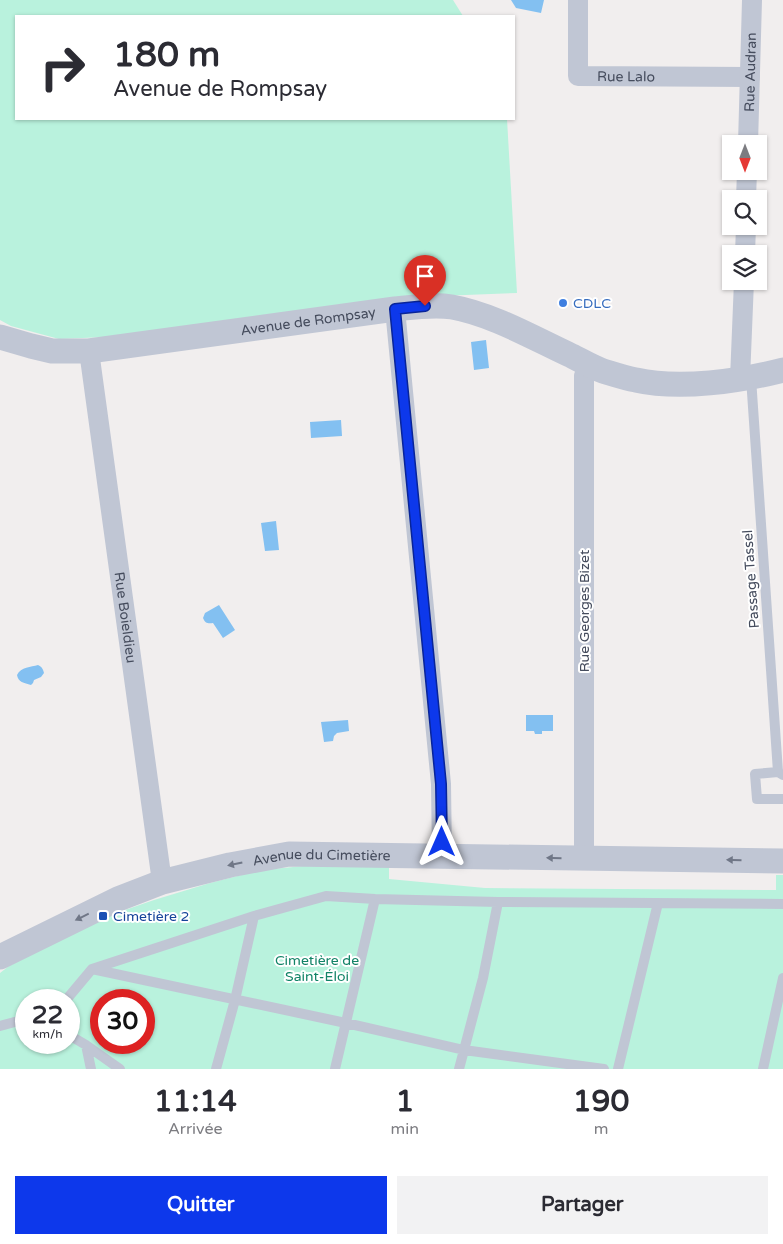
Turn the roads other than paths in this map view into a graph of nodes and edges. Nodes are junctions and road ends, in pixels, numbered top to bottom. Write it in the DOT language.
graph roads {
  1 [pos="578,0"];
  2 [pos="752,0"];
  3 [pos="750,77"];
  4 [pos="748,135"];
  5 [pos="744,290"];
  6 [pos="395,309"];
  7 [pos="0,337"];
  8 [pos="89,351"];
  9 [pos="589,365"];
  10 [pos="783,370"];
  11 [pos="745,378"];
  12 [pos="780,774"];
  13 [pos="783,798"];
  14 [pos="442,856"];
  15 [pos="584,858"];
  16 [pos="783,860"];
  17 [pos="162,882"];
  18 [pos="375,899"];
  19 [pos="498,902"];
  20 [pos="658,903"];
  21 [pos="783,904"];
  22 [pos="254,916"];
  23 [pos="0,957"];
  24 [pos="92,969"];
  25 [pos="783,978"];
  26 [pos="75,989"];
  27 [pos="235,1000"];
  28 [pos="15,1022"];
  29 [pos="346,1023"];
  30 [pos="0,1026"];
  31 [pos="80,1041"];
  32 [pos="86,1045"];
  33 [pos="464,1050"];
  34 [pos="91,1069"];
  35 [pos="120,1069"];
  36 [pos="216,1069"];
  37 [pos="335,1069"];
  38 [pos="459,1069"];
  39 [pos="604,1069"];
  40 [pos="618,1069"];
  41 [pos="763,1069"];
  1 -- 3 [label="street, Rue Lalo"];
  2 -- 3 [label="street, Rue Audran"];
  3 -- 4 [label="street, Rue Audran"];
  5 -- 11 [label="street"];
  6 -- 8 [label="street, Avenue de Rompsay"];
  6 -- 9 [label="street, Avenue de Rompsay"];
  6 -- 14 [label="street"];
  7 -- 8 [label="street, Avenue de Rompsay"];
  8 -- 17 [label="street, Rue Boieldieu"];
  9 -- 11 [label="street, Avenue de Rompsay"];
  9 -- 15 [label="street, Rue Georges Bizet"];
  10 -- 11 [label="street, Avenue de Rompsay"];
  11 -- 12 [label="lane, Passage Tassel"];
  12 -- 13 [label="lane"];
  15 -- 14 [label="street, Avenue du Cimetière, one-way"];
  14 -- 17 [label="street, Avenue du Cimetière, one-way"];
  16 -- 15 [label="street, Avenue du Cimetière, one-way"];
  17 -- 23 [label="street, Avenue du Cimetière, one-way"];
  18 -- 19 [label="lane"];
  18 -- 22 [label="lane"];
  18 -- 29 [label="lane"];
  19 -- 20 [label="lane"];
  19 -- 33 [label="lane"];
  20 -- 21 [label="lane"];
  20 -- 40 [label="lane"];
  22 -- 24 [label="lane"];
  22 -- 27 [label="lane"];
  24 -- 26 [label="lane"];
  24 -- 27 [label="lane"];
  25 -- 41 [label="lane"];
  27 -- 29 [label="lane"];
  27 -- 36 [label="lane"];
  28 -- 30 [label="lane"];
  29 -- 33 [label="lane"];
  29 -- 37 [label="lane"];
  31 -- 32 [label="lane"];
  32 -- 34 [label="lane"];
  32 -- 35 [label="lane"];
  33 -- 38 [label="lane"];
  33 -- 39 [label="lane"];
}
